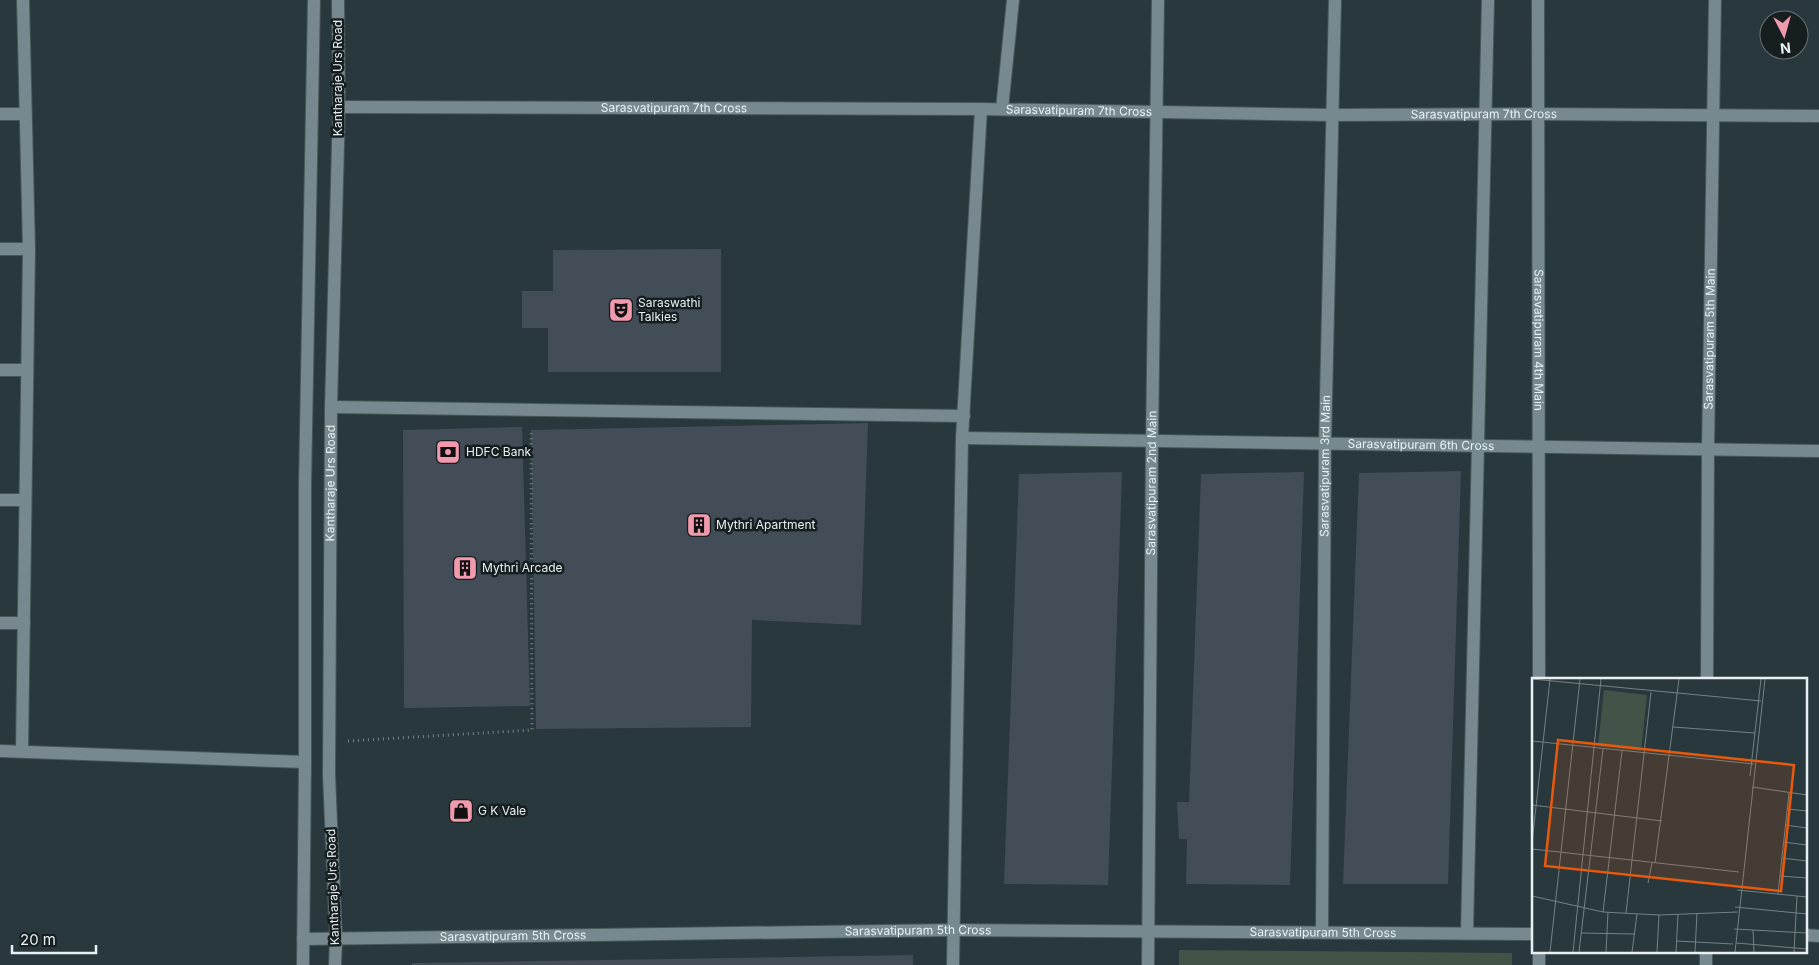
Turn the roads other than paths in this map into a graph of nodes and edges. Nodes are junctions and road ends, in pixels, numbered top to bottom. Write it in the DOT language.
graph roads {
  1 [pos="23,0"];
  2 [pos="314,0"];
  3 [pos="338,0"];
  4 [pos="1013,0"];
  5 [pos="1158,0"];
  6 [pos="1335,0"];
  7 [pos="1488,0"];
  8 [pos="1538,0"];
  9 [pos="1715,0"];
  10 [pos="339,107"];
  11 [pos="981,109"];
  12 [pos="1002,109"];
  13 [pos="1156,112"];
  14 [pos="0,114"];
  15 [pos="25,114"];
  16 [pos="1485,114"];
  17 [pos="1538,114"];
  18 [pos="1332,115"];
  19 [pos="1712,116"];
  20 [pos="1819,116"];
  21 [pos="0,249"];
  22 [pos="29,249"];
  23 [pos="0,370"];
  24 [pos="27,370"];
  25 [pos="331,407"];
  26 [pos="964,416"];
  27 [pos="962,438"];
  28 [pos="1152,441"];
  29 [pos="1325,444"];
  30 [pos="1479,446"];
  31 [pos="1539,447"];
  32 [pos="1708,449"];
  33 [pos="1819,451"];
  34 [pos="0,500"];
  35 [pos="25,500"];
  36 [pos="0,623"];
  37 [pos="24,623"];
  38 [pos="1539,678"];
  39 [pos="1707,678"];
  40 [pos="0,751"];
  41 [pos="22,751"];
  42 [pos="305,762"];
  43 [pos="953,930"];
  44 [pos="1148,931"];
  45 [pos="1322,932"];
  46 [pos="1467,933"];
  47 [pos="1532,934"];
  48 [pos="1806,936"];
  49 [pos="1819,936"];
  50 [pos="303,939"];
  51 [pos="336,940"];
  52 [pos="1539,952"];
  53 [pos="1706,952"];
  54 [pos="302,965"];
  55 [pos="335,965"];
  56 [pos="953,965"];
  57 [pos="1148,965"];
  58 [pos="1539,965"];
  59 [pos="1706,965"];
  1 -- 15 [label="street"];
  2 -- 42 [label="street, Kantharaje Urs Road"];
  3 -- 10 [label="street, Kantharaje Urs Road"];
  4 -- 12 [label="street"];
  5 -- 13 [label="street, Sarasvatipuram 2nd Main"];
  6 -- 18 [label="street, Sarasvatipuram 3rd Main"];
  7 -- 16 [label="street"];
  8 -- 17 [label="street, Sarasvatipuram 4th Main"];
  9 -- 19 [label="street, Sarasvatipuram 5th Main"];
  10 -- 11 [label="street, Sarasvatipuram 7th Cross"];
  10 -- 25 [label="street, Kantharaje Urs Road"];
  11 -- 12 [label="street, Sarasvatipuram 7th Cross"];
  11 -- 26 [label="street"];
  12 -- 13 [label="street, Sarasvatipuram 7th Cross"];
  13 -- 18 [label="street, Sarasvatipuram 7th Cross"];
  13 -- 28 [label="street, Sarasvatipuram 2nd Main"];
  14 -- 15 [label="street"];
  15 -- 22 [label="street"];
  16 -- 17 [label="street, Sarasvatipuram 7th Cross"];
  16 -- 18 [label="street, Sarasvatipuram 7th Cross"];
  16 -- 30 [label="street"];
  17 -- 19 [label="street, Sarasvatipuram 7th Cross"];
  17 -- 31 [label="street, Sarasvatipuram 4th Main"];
  18 -- 29 [label="street, Sarasvatipuram 3rd Main"];
  19 -- 20 [label="street, Sarasvatipuram 7th Cross"];
  19 -- 32 [label="street, Sarasvatipuram 5th Main"];
  21 -- 22 [label="street"];
  22 -- 24 [label="street"];
  23 -- 24 [label="street"];
  24 -- 35 [label="street"];
  25 -- 26 [label="street"];
  25 -- 51 [label="street, Kantharaje Urs Road"];
  26 -- 27 [label="street"];
  27 -- 28 [label="street, Sarasvatipuram 6th Cross"];
  27 -- 43 [label="street"];
  28 -- 29 [label="street, Sarasvatipuram 6th Cross"];
  28 -- 44 [label="street, Sarasvatipuram 2nd Main"];
  29 -- 30 [label="street, Sarasvatipuram 6th Cross"];
  29 -- 45 [label="street, Sarasvatipuram 3rd Main"];
  30 -- 31 [label="street, Sarasvatipuram 6th Cross"];
  30 -- 46 [label="street"];
  31 -- 32 [label="street, Sarasvatipuram 6th Cross"];
  31 -- 38 [label="street, Sarasvatipuram 4th Main"];
  32 -- 33 [label="street, Sarasvatipuram 6th Cross"];
  32 -- 39 [label="street, Sarasvatipuram 5th Main"];
  34 -- 35 [label="street"];
  35 -- 37 [label="street"];
  36 -- 37 [label="street"];
  37 -- 41 [label="street"];
  40 -- 41 [label="street"];
  41 -- 42 [label="street"];
  42 -- 50 [label="street, Kantharaje Urs Road"];
  43 -- 44 [label="street, Sarasvatipuram 5th Cross"];
  43 -- 51 [label="street, Sarasvatipuram 5th Cross"];
  43 -- 56 [label="street"];
  44 -- 45 [label="street, Sarasvatipuram 5th Cross"];
  44 -- 57 [label="street, Sarasvatipuram 2nd Main"];
  45 -- 46 [label="street, Sarasvatipuram 5th Cross"];
  46 -- 47 [label="street, Sarasvatipuram 5th Cross"];
  48 -- 49 [label="street"];
  50 -- 51 [label="street, Sarasvatipuram 5th Cross"];
  50 -- 54 [label="street, Kantharaje Urs Road"];
  51 -- 55 [label="street, Kantharaje Urs Road"];
  52 -- 58 [label="street"];
  53 -- 59 [label="street"];
}
